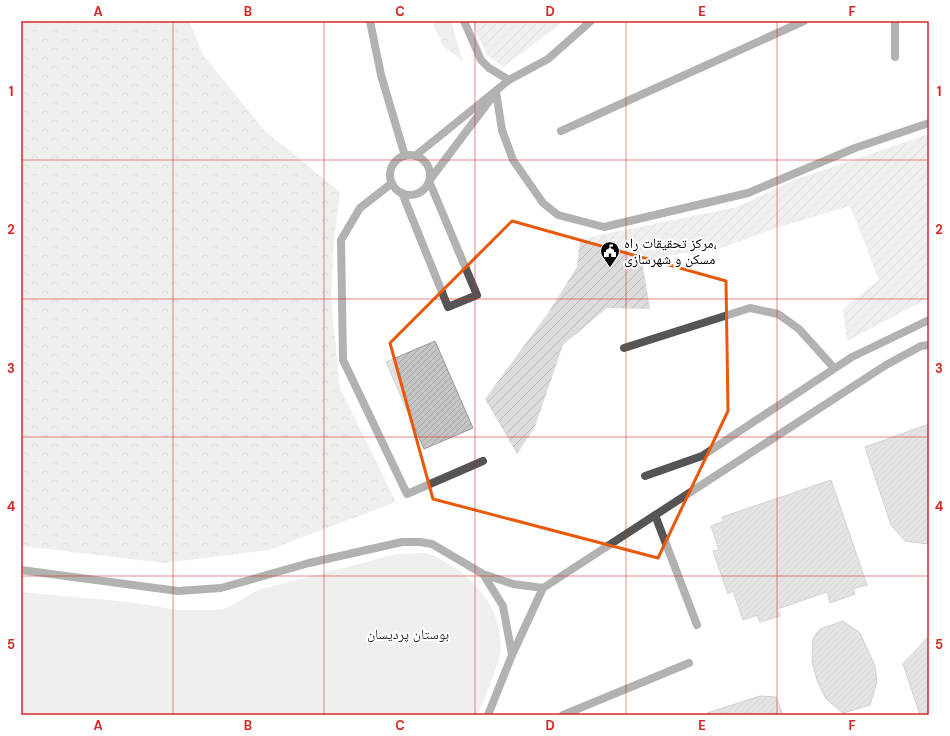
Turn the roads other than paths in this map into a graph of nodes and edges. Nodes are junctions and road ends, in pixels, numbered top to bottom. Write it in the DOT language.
graph roads {
  1 [pos="370,21"];
  2 [pos="464,21"];
  3 [pos="591,21"];
  4 [pos="804,21"];
  5 [pos="895,21"];
  6 [pos="895,57"];
  7 [pos="509,80"];
  8 [pos="496,92"];
  9 [pos="929,123"];
  10 [pos="561,131"];
  11 [pos="405,156"];
  12 [pos="415,156"];
  13 [pos="429,181"];
  14 [pos="392,184"];
  15 [pos="402,193"];
  16 [pos="929,320"];
  17 [pos="929,345"];
  18 [pos="624,348"];
  19 [pos="834,368"];
  20 [pos="483,462"];
  21 [pos="645,476"];
  22 [pos="655,515"];
  23 [pos="21,570"];
  24 [pos="483,574"];
  25 [pos="542,588"];
  26 [pos="697,625"];
  27 [pos="512,655"];
  28 [pos="689,663"];
  29 [pos="488,715"];
  30 [pos="563,715"];
  1 -- 11 [label="lane"];
  2 -- 7 [label="lane"];
  3 -- 7 [label="lane"];
  4 -- 10 [label="lane"];
  5 -- 6 [label="lane"];
  7 -- 8 [label="lane"];
  8 -- 9 [label="lane"];
  8 -- 12 [label="lane"];
  8 -- 13 [label="lane"];
  11 -- 12 [label="lane"];
  11 -- 14 [label="lane"];
  12 -- 13 [label="lane"];
  13 -- 15 [label="lane"];
  13 -- 15 [label="lane"];
  14 -- 15 [label="lane"];
  14 -- 20 [label="lane"];
  16 -- 19 [label="lane"];
  17 -- 22 [label="lane"];
  18 -- 19 [label="lane"];
  19 -- 21 [label="lane"];
  22 -- 25 [label="lane"];
  22 -- 26 [label="lane"];
  23 -- 24 [label="lane"];
  24 -- 25 [label="lane"];
  24 -- 27 [label="lane"];
  25 -- 27 [label="lane"];
  27 -- 29 [label="lane"];
  28 -- 30 [label="lane"];
}
